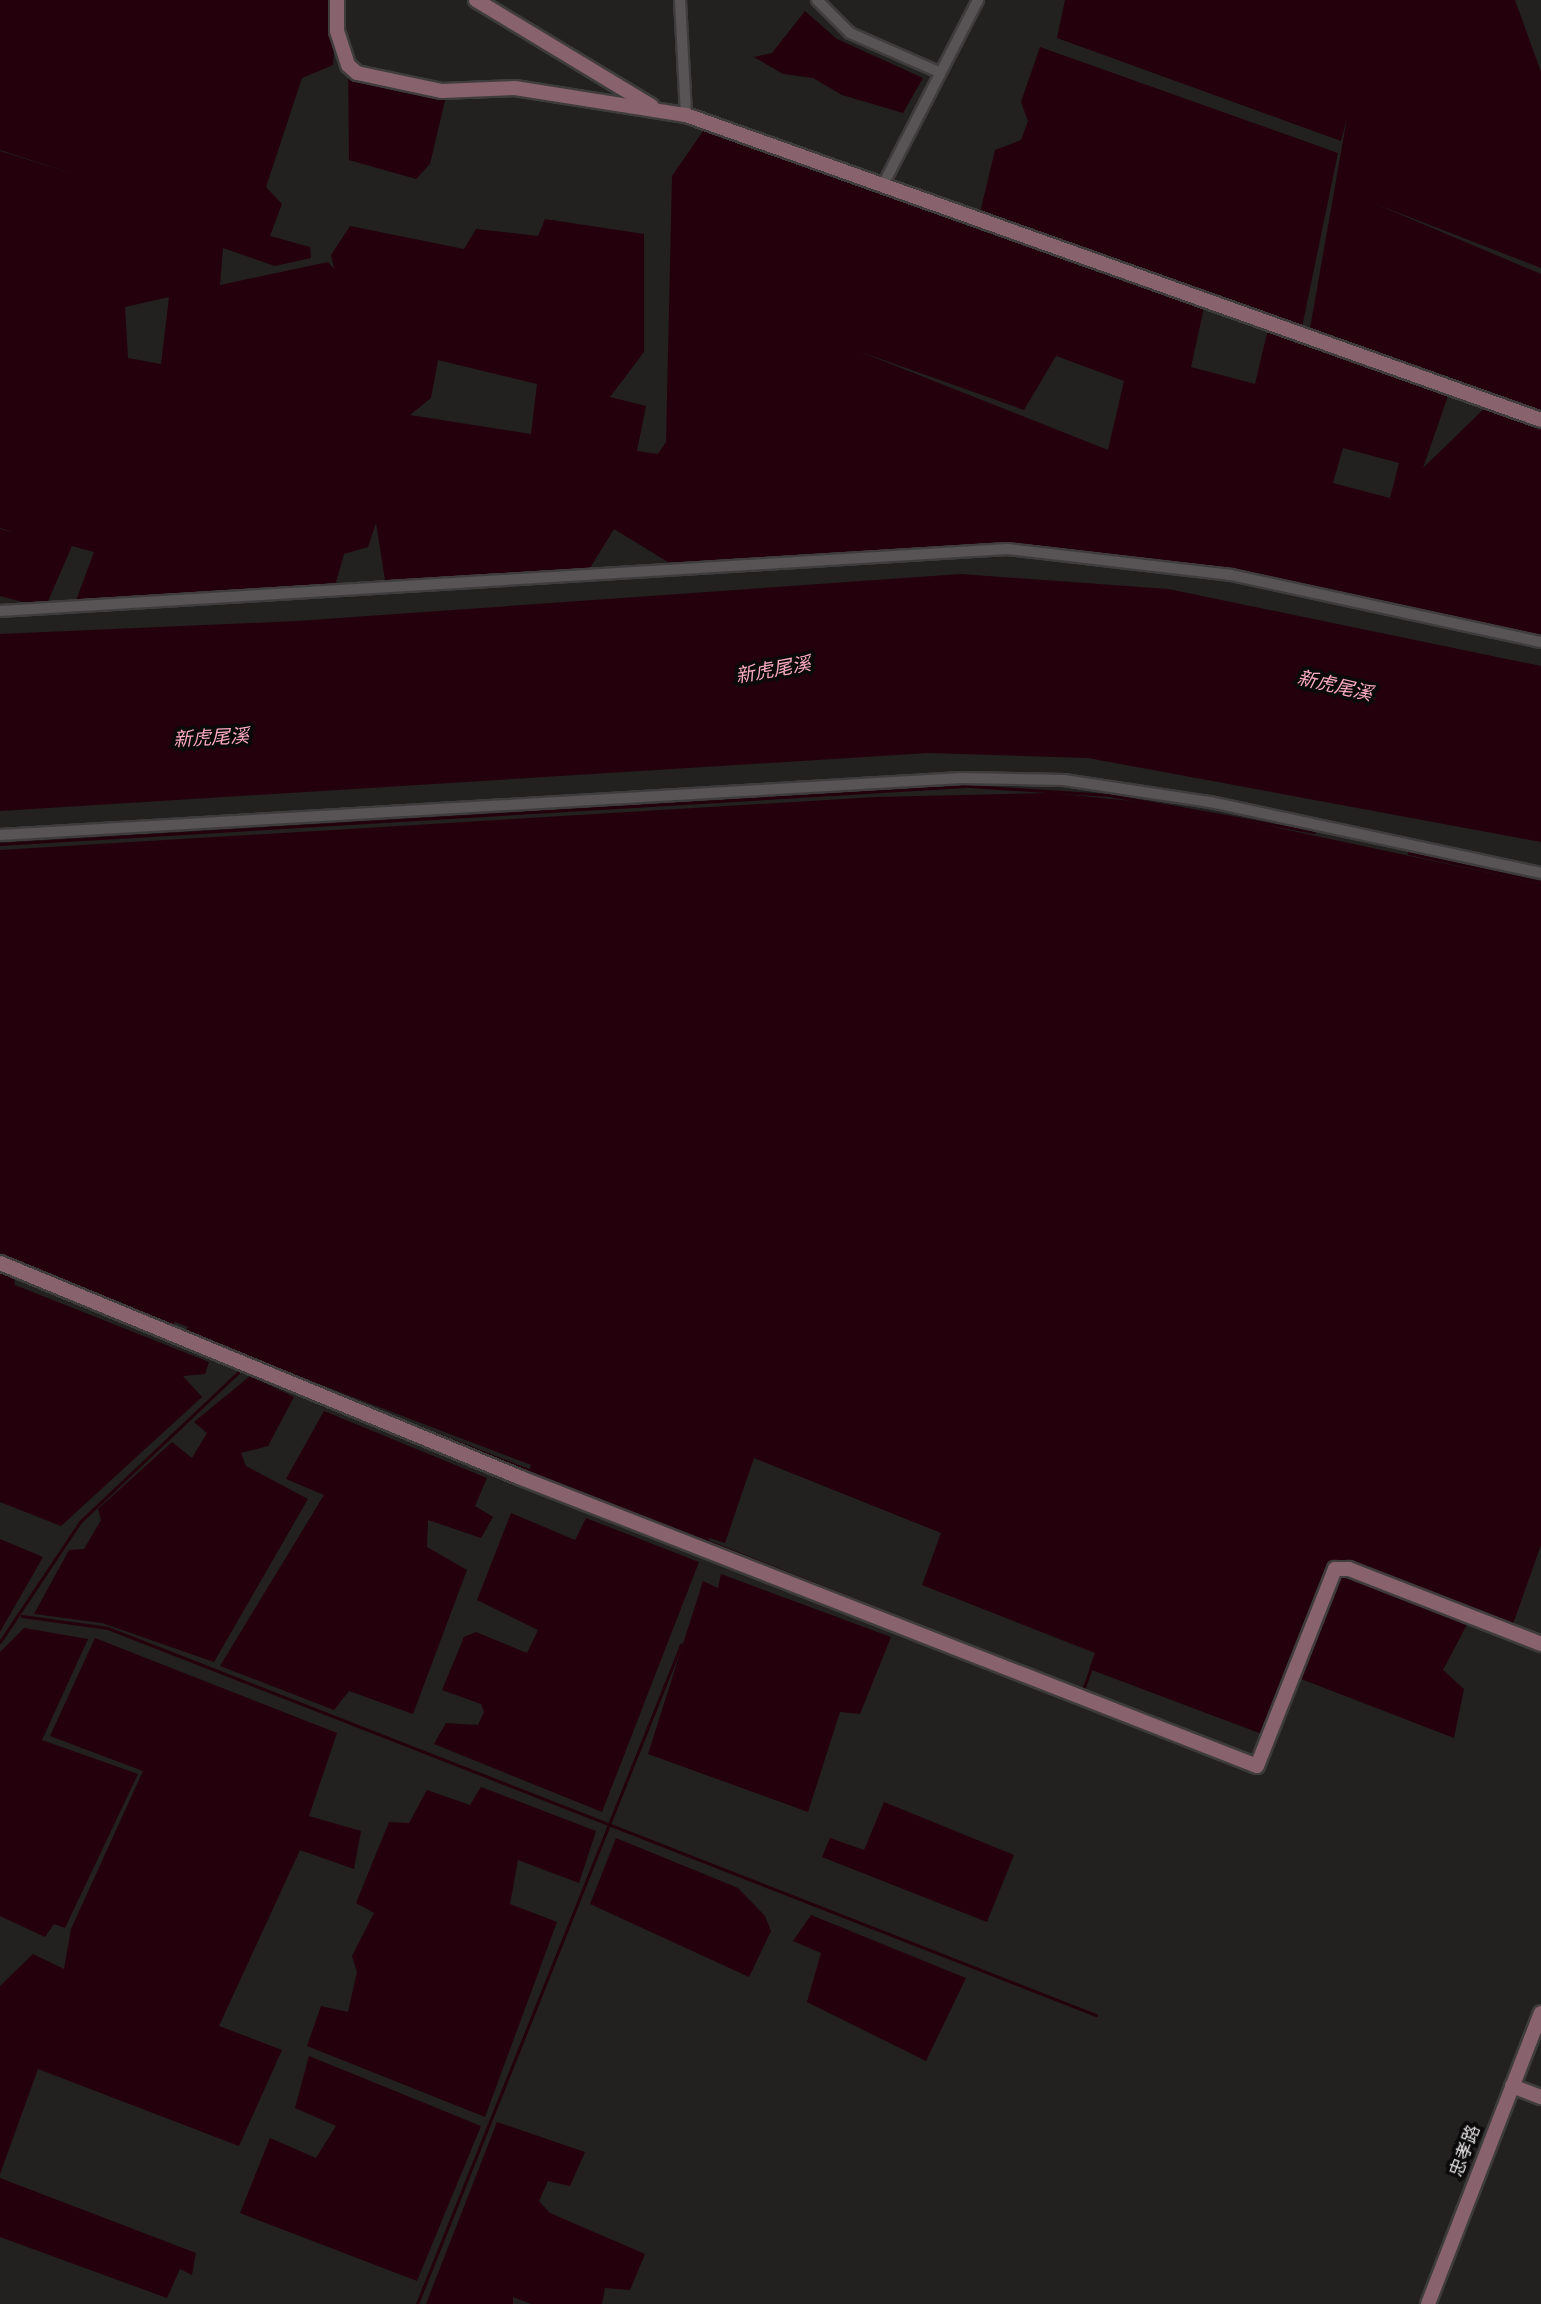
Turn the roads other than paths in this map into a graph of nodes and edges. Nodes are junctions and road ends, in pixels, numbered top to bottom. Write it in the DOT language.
graph roads {
  1 [pos="337,0"];
  2 [pos="476,0"];
  3 [pos="680,0"];
  4 [pos="817,0"];
  5 [pos="978,0"];
  6 [pos="939,72"];
  7 [pos="660,111"];
  8 [pos="686,115"];
  9 [pos="884,183"];
  10 [pos="1541,419"];
  11 [pos="0,611"];
  12 [pos="1541,642"];
  13 [pos="0,835"];
  14 [pos="1541,873"];
  15 [pos="0,1263"];
  16 [pos="1541,1644"];
  17 [pos="1541,2013"];
  18 [pos="1512,2086"];
  19 [pos="1541,2097"];
  20 [pos="1428,2304"];
  1 -- 7 [label="street"];
  2 -- 7 [label="street"];
  3 -- 8 [label="street"];
  4 -- 6 [label="street"];
  5 -- 6 [label="street"];
  6 -- 9 [label="street"];
  7 -- 8 [label="street"];
  8 -- 9 [label="street"];
  9 -- 10 [label="street"];
  11 -- 12 [label="street"];
  13 -- 14 [label="street"];
  15 -- 16 [label="street"];
  17 -- 18 [label="street, 忠孝路"];
  18 -- 19 [label="street"];
  18 -- 20 [label="street, 忠孝路"];
}
